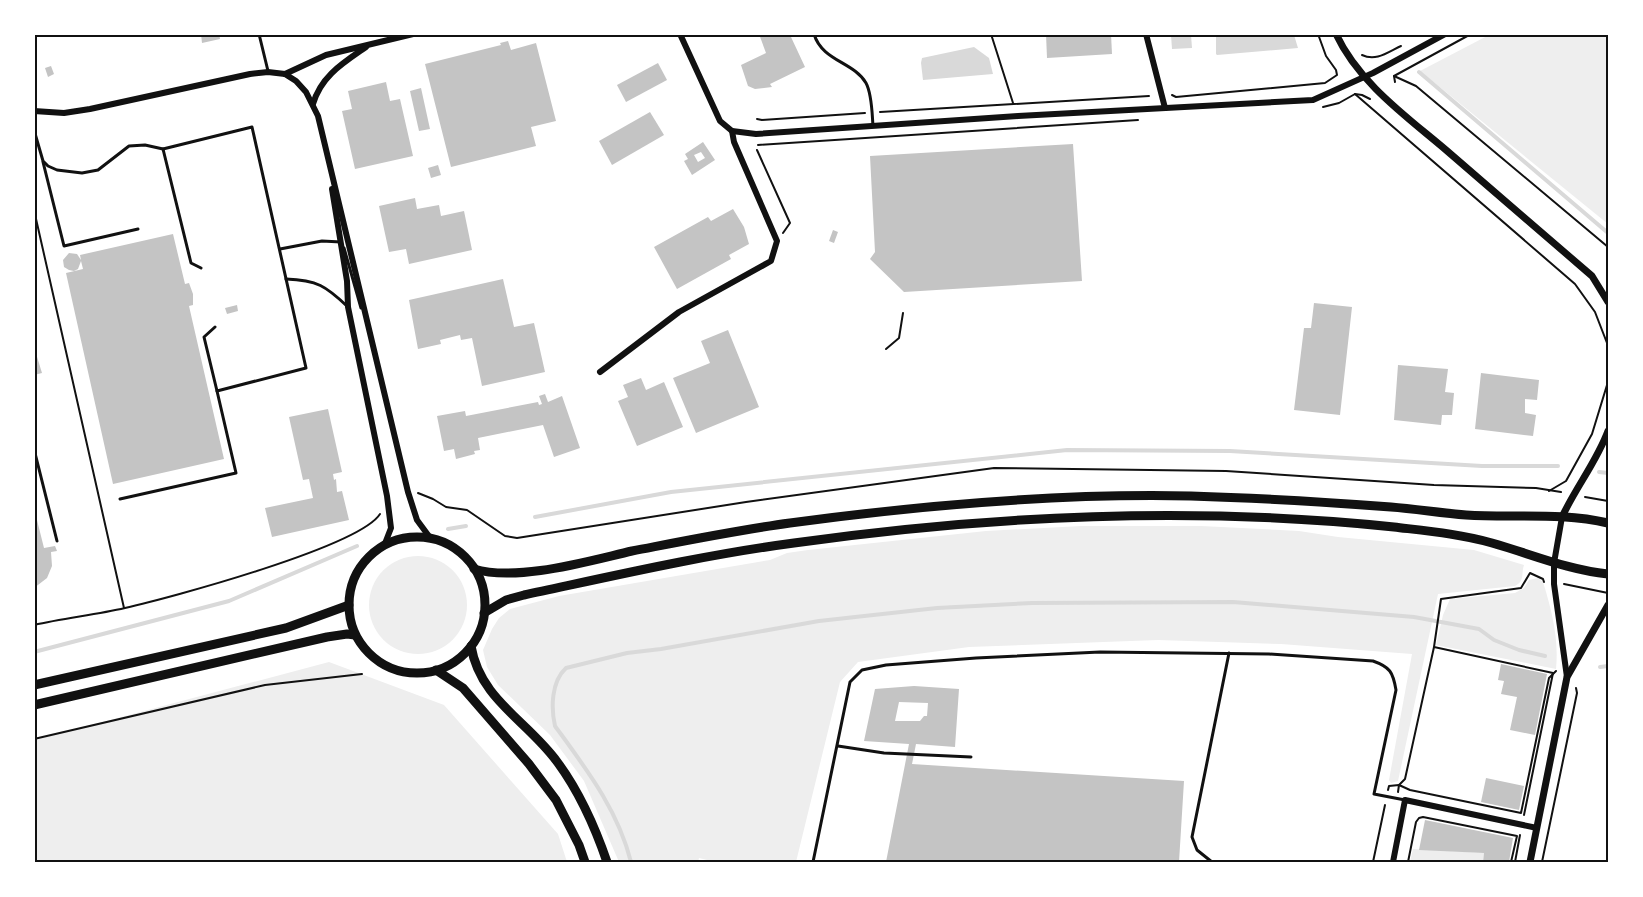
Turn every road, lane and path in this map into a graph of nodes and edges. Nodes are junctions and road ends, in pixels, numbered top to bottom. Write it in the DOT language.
graph roads {
  1 [pos="259,34"];
  2 [pos="413,34"];
  3 [pos="680,34"];
  4 [pos="814,34"];
  5 [pos="992,34"];
  6 [pos="1146,34"];
  7 [pos="1318,34"];
  8 [pos="1336,34"];
  9 [pos="1445,34"];
  10 [pos="1471,34"];
  11 [pos="1407,42"];
  12 [pos="371,44"];
  13 [pos="1362,56"];
  14 [pos="268,72"];
  15 [pos="285,74"];
  16 [pos="1394,76"];
  17 [pos="1364,77"];
  18 [pos="1395,82"];
  19 [pos="1169,94"];
  20 [pos="1355,94"];
  21 [pos="1149,96"];
  22 [pos="1370,99"];
  23 [pos="1013,103"];
  24 [pos="313,104"];
  25 [pos="1165,108"];
  26 [pos="1320,108"];
  27 [pos="34,111"];
  28 [pos="872,113"];
  29 [pos="757,119"];
  30 [pos="1137,120"];
  31 [pos="873,126"];
  32 [pos="322,129"];
  33 [pos="34,130"];
  34 [pos="732,131"];
  35 [pos="758,146"];
  36 [pos="163,149"];
  37 [pos="757,150"];
  38 [pos="43,161"];
  39 [pos="34,210"];
  40 [pos="138,230"];
  41 [pos="777,241"];
  42 [pos="341,242"];
  43 [pos="1608,248"];
  44 [pos="279,249"];
  45 [pos="201,268"];
  46 [pos="286,279"];
  47 [pos="1608,302"];
  48 [pos="348,307"];
  49 [pos="903,313"];
  50 [pos="367,317"];
  51 [pos="215,327"];
  52 [pos="886,349"];
  53 [pos="600,372"];
  54 [pos="217,391"];
  55 [pos="1608,431"];
  56 [pos="34,449"];
  57 [pos="1549,491"];
  58 [pos="1582,496"];
  59 [pos="120,499"];
  60 [pos="1608,501"];
  61 [pos="379,506"];
  62 [pos="1563,517"];
  63 [pos="1608,524"];
  64 [pos="431,539"];
  65 [pos="57,541"];
  66 [pos="384,546"];
  67 [pos="1554,563"];
  68 [pos="474,569"];
  69 [pos="1608,574"];
  70 [pos="1554,584"];
  71 [pos="1545,585"];
  72 [pos="1608,593"];
  73 [pos="349,605"];
  74 [pos="1608,605"];
  75 [pos="124,608"];
  76 [pos="484,613"];
  77 [pos="34,625"];
  78 [pos="355,635"];
  79 [pos="471,646"];
  80 [pos="1434,647"];
  81 [pos="1228,653"];
  82 [pos="436,670"];
  83 [pos="1559,670"];
  84 [pos="1553,673"];
  85 [pos="362,674"];
  86 [pos="1567,677"];
  87 [pos="34,685"];
  88 [pos="1575,685"];
  89 [pos="34,705"];
  90 [pos="34,739"];
  91 [pos="838,746"];
  92 [pos="971,757"];
  93 [pos="1400,784"];
  94 [pos="1386,796"];
  95 [pos="1405,800"];
  96 [pos="1522,825"];
  97 [pos="1537,828"];
  98 [pos="585,862"];
  99 [pos="607,862"];
  100 [pos="813,862"];
  101 [pos="1212,862"];
  102 [pos="1373,862"];
  103 [pos="1393,862"];
  104 [pos="1408,862"];
  105 [pos="1513,862"];
  106 [pos="1530,862"];
  107 [pos="1542,862"];
  1 -- 14 [label="lane"];
  2 -- 12 [label="street"];
  3 -- 34 [label="street"];
  4 -- 28 [label="lane"];
  5 -- 23 [label="path"];
  6 -- 25 [label="street"];
  7 -- 19 [label="path"];
  8 -- 17 [label="street"];
  9 -- 17 [label="street"];
  10 -- 16 [label="path"];
  11 -- 13 [label="path"];
  12 -- 15 [label="street"];
  12 -- 24 [label="street"];
  14 -- 15 [label="street"];
  14 -- 27 [label="street"];
  15 -- 24 [label="street"];
  16 -- 18 [label="path"];
  16 -- 43 [label="path"];
  17 -- 25 [label="street"];
  17 -- 47 [label="street"];
  20 -- 22 [label="path"];
  20 -- 26 [label="path"];
  20 -- 57 [label="path"];
  21 -- 23 [label="path"];
  23 -- 28 [label="path"];
  24 -- 32 [label="street"];
  25 -- 31 [label="street"];
  28 -- 29 [label="path"];
  28 -- 31 [label="lane"];
  30 -- 35 [label="path"];
  31 -- 34 [label="street"];
  32 -- 42 [label="street"];
  32 -- 50 [label="street"];
  33 -- 38 [label="lane"];
  34 -- 41 [label="street"];
  36 -- 38 [label="lane"];
  36 -- 44 [label="lane"];
  36 -- 45 [label="lane"];
  37 -- 41 [label="path"];
  38 -- 40 [label="lane"];
  39 -- 75 [label="path"];
  41 -- 53 [label="street"];
  42 -- 44 [label="lane"];
  42 -- 48 [label="street"];
  42 -- 50 [label="lane"];
  44 -- 46 [label="lane"];
  46 -- 48 [label="lane"];
  46 -- 54 [label="lane"];
  48 -- 66 [label="street"];
  49 -- 52 [label="path"];
  50 -- 64 [label="street"];
  51 -- 54 [label="lane"];
  54 -- 59 [label="lane"];
  55 -- 62 [label="street"];
  56 -- 65 [label="lane"];
  58 -- 60 [label="path"];
  61 -- 75 [label="path"];
  62 -- 63 [label="main road"];
  62 -- 67 [label="street"];
  62 -- 68 [label="main road"];
  64 -- 66 [label="main road"];
  64 -- 68 [label="main road"];
  66 -- 73 [label="main road"];
  67 -- 69 [label="main road"];
  67 -- 70 [label="street"];
  67 -- 76 [label="main road"];
  68 -- 76 [label="main road"];
  70 -- 72 [label="path"];
  70 -- 86 [label="street"];
  71 -- 80 [label="path"];
  73 -- 78 [label="main road"];
  73 -- 87 [label="main road"];
  74 -- 86 [label="street"];
  75 -- 77 [label="path"];
  76 -- 79 [label="main road"];
  78 -- 82 [label="main road"];
  78 -- 89 [label="main road"];
  79 -- 82 [label="main road"];
  79 -- 99 [label="main road"];
  80 -- 84 [label="path"];
  80 -- 93 [label="path"];
  81 -- 91 [label="lane"];
  81 -- 94 [label="lane"];
  81 -- 101 [label="lane"];
  82 -- 98 [label="main road"];
  83 -- 84 [label="path"];
  84 -- 93 [label="path"];
  84 -- 96 [label="path"];
  85 -- 90 [label="path"];
  86 -- 97 [label="street"];
  88 -- 107 [label="path"];
  91 -- 92 [label="lane"];
  91 -- 100 [label="lane"];
  93 -- 94 [label="path"];
  94 -- 95 [label="lane"];
  94 -- 102 [label="path"];
  95 -- 96 [label="street"];
  95 -- 103 [label="street"];
  96 -- 97 [label="street"];
  96 -- 105 [label="path"];
  97 -- 106 [label="street"];
  104 -- 105 [label="path"];
}
